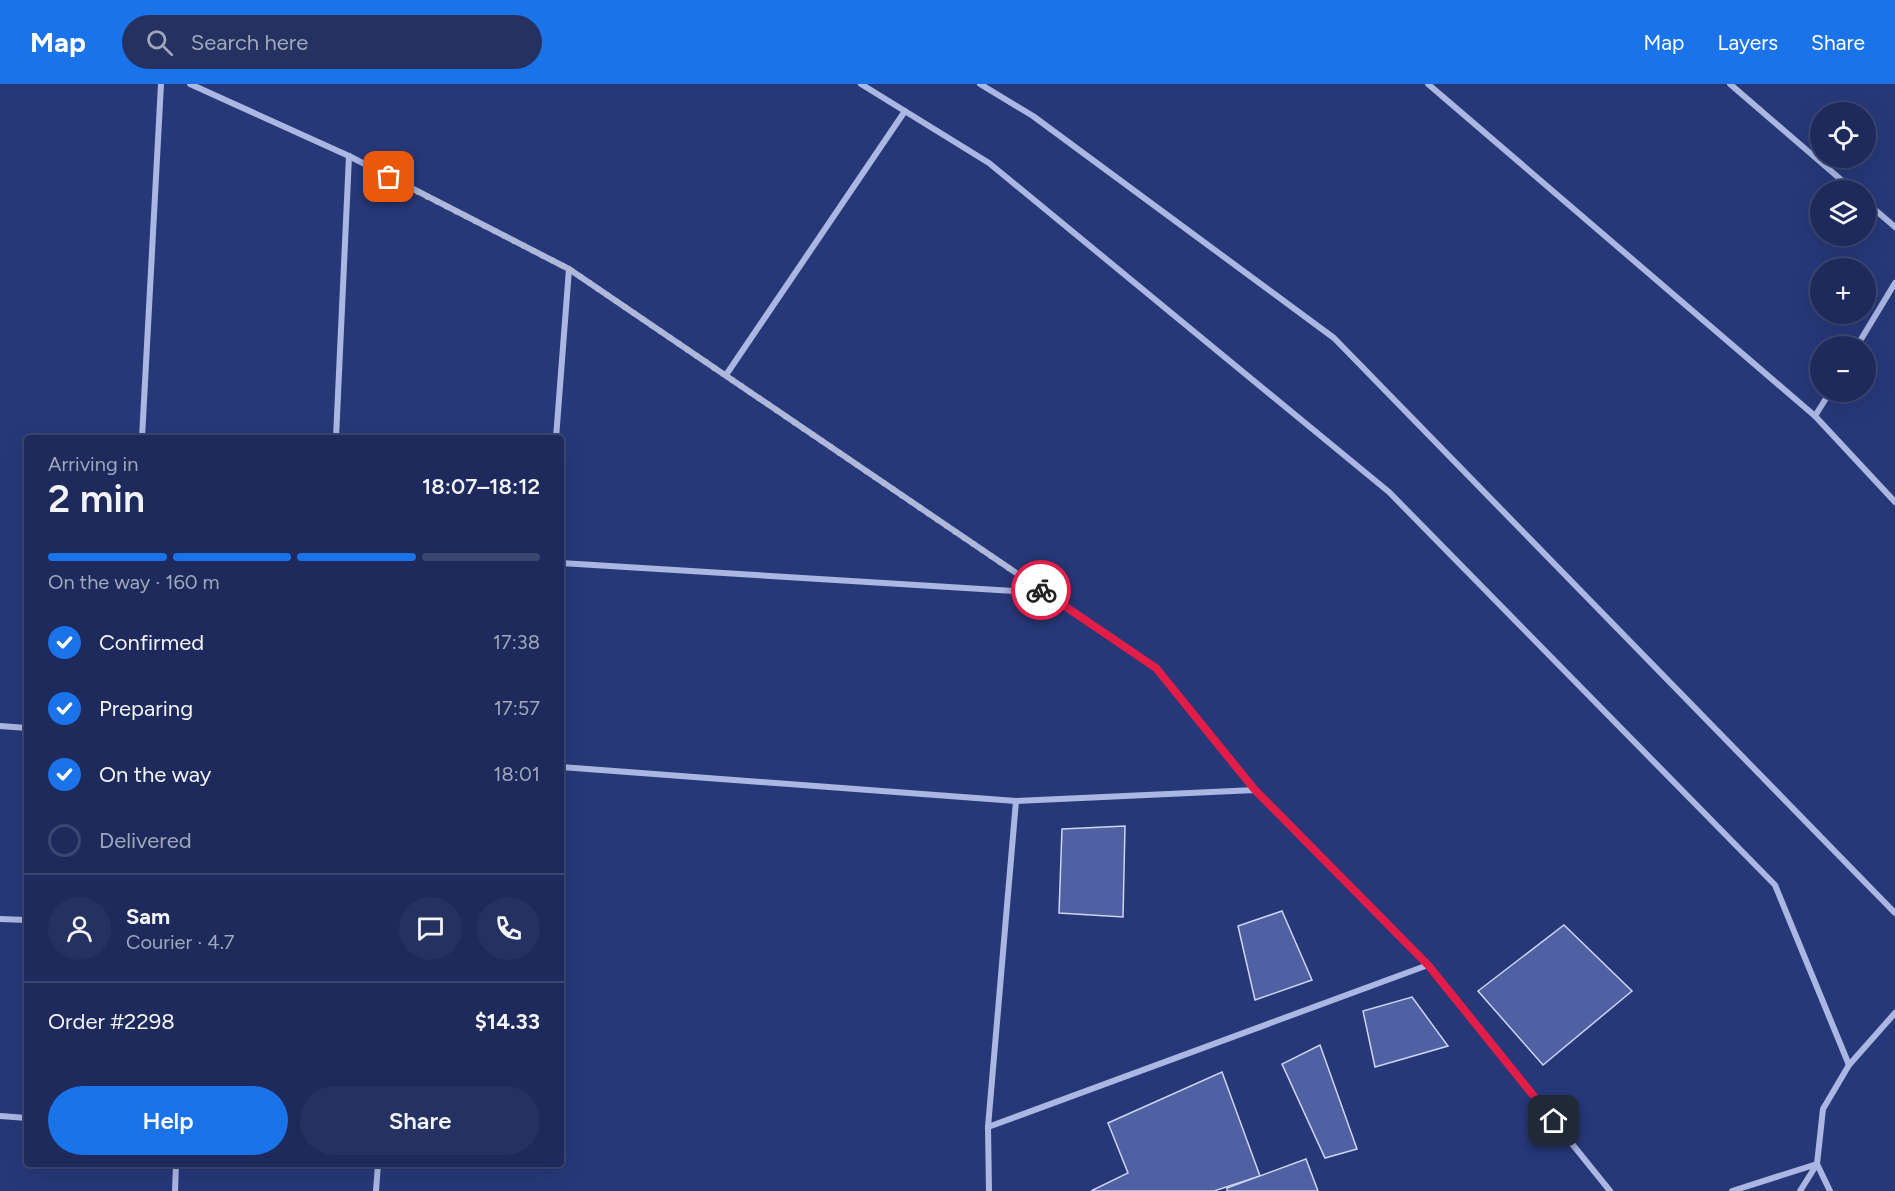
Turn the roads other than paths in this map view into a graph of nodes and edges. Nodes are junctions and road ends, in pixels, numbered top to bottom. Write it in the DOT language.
graph roads {
  1 [pos="161,84"];
  2 [pos="190,84"];
  3 [pos="861,84"];
  4 [pos="980,84"];
  5 [pos="1428,84"];
  6 [pos="1730,84"];
  7 [pos="905,111"];
  8 [pos="349,156"];
  9 [pos="1841,180"];
  10 [pos="1876,211"];
  11 [pos="1895,227"];
  12 [pos="569,269"];
  13 [pos="1895,283"];
  14 [pos="1863,336"];
  15 [pos="726,375"];
  16 [pos="1824,402"];
  17 [pos="1815,416"];
  18 [pos="142,435"];
  19 [pos="336,435"];
  20 [pos="556,435"];
  21 [pos="1895,502"];
  22 [pos="564,563"];
  23 [pos="1045,593"];
  24 [pos="0,726"];
  25 [pos="24,728"];
  26 [pos="564,767"];
  27 [pos="1255,790"];
  28 [pos="1016,801"];
  29 [pos="1895,913"];
  30 [pos="0,919"];
  31 [pos="24,920"];
  32 [pos="1428,965"];
  33 [pos="1895,1013"];
  34 [pos="1849,1065"];
  35 [pos="0,1116"];
  36 [pos="24,1118"];
  37 [pos="988,1127"];
  38 [pos="1817,1164"];
  39 [pos="176,1167"];
  40 [pos="378,1167"];
  41 [pos="175,1191"];
  42 [pos="376,1191"];
  43 [pos="989,1191"];
  44 [pos="1610,1191"];
  45 [pos="1732,1191"];
  46 [pos="1800,1191"];
  47 [pos="1830,1191"];
  1 -- 18 [label="street"];
  2 -- 8 [label="street"];
  3 -- 7 [label="street"];
  4 -- 29 [label="street"];
  5 -- 17 [label="street"];
  6 -- 9 [label="street"];
  7 -- 15 [label="street"];
  7 -- 34 [label="street"];
  8 -- 12 [label="street"];
  8 -- 19 [label="street"];
  10 -- 11 [label="street"];
  12 -- 15 [label="street"];
  12 -- 20 [label="street"];
  13 -- 14 [label="street"];
  15 -- 23 [label="street"];
  16 -- 17 [label="street"];
  17 -- 21 [label="street"];
  22 -- 23 [label="street"];
  23 -- 27 [label="street"];
  24 -- 25 [label="street"];
  26 -- 28 [label="street"];
  27 -- 28 [label="street"];
  27 -- 32 [label="street"];
  28 -- 37 [label="street"];
  30 -- 31 [label="street"];
  32 -- 37 [label="street"];
  32 -- 44 [label="street"];
  33 -- 34 [label="street"];
  34 -- 38 [label="street"];
  35 -- 36 [label="street"];
  37 -- 43 [label="street"];
  38 -- 45 [label="street"];
  38 -- 46 [label="street"];
  38 -- 47 [label="street"];
  39 -- 41 [label="street"];
  40 -- 42 [label="street"];
}
